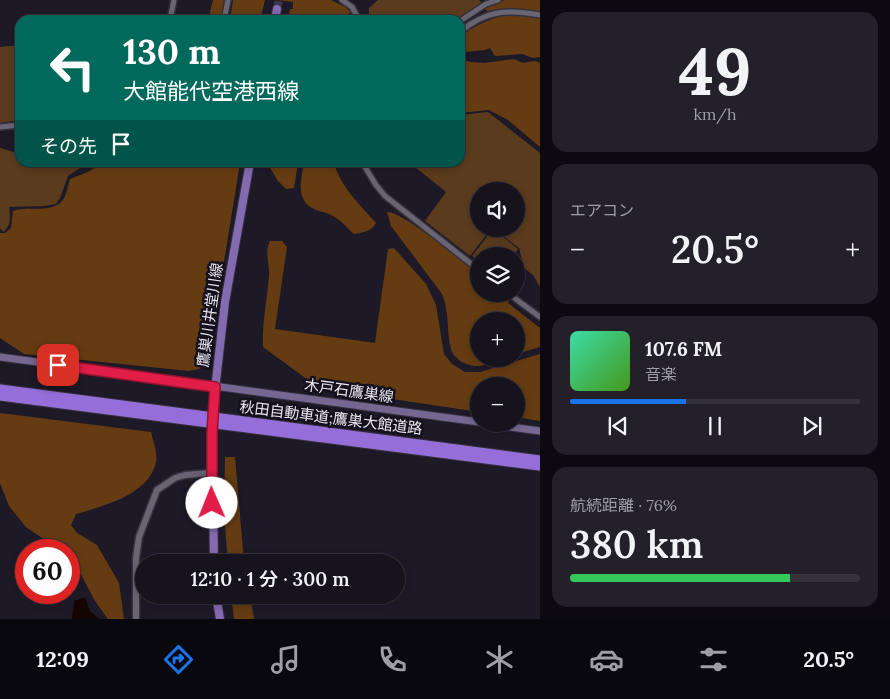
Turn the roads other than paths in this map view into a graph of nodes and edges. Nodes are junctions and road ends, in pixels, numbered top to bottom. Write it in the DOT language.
graph roads {
  1 [pos="174,0"];
  2 [pos="228,0"];
  3 [pos="342,0"];
  4 [pos="498,0"];
  5 [pos="277,9"];
  6 [pos="171,15"];
  7 [pos="225,15"];
  8 [pos="276,15"];
  9 [pos="356,15"];
  10 [pos="540,15"];
  11 [pos="465,18"];
  12 [pos="465,28"];
  13 [pos="15,126"];
  14 [pos="0,127"];
  15 [pos="249,167"];
  16 [pos="365,167"];
  17 [pos="470,263"];
  18 [pos="519,302"];
  19 [pos="540,318"];
  20 [pos="0,357"];
  21 [pos="215,387"];
  22 [pos="0,389"];
  23 [pos="0,396"];
  24 [pos="470,421"];
  25 [pos="525,429"];
  26 [pos="540,431"];
  27 [pos="540,460"];
  28 [pos="540,466"];
  29 [pos="211,473"];
  30 [pos="214,554"];
  31 [pos="218,604"];
  32 [pos="136,619"];
  33 [pos="220,619"];
  1 -- 6 [label="street"];
  2 -- 7 [label="street"];
  3 -- 9 [label="street"];
  4 -- 11 [label="street"];
  5 -- 8 [label="main road"];
  10 -- 12 [label="street"];
  13 -- 14 [label="street"];
  15 -- 21 [label="main road, 鷹巣川井堂川線"];
  16 -- 17 [label="street"];
  18 -- 19 [label="street"];
  20 -- 21 [label="main road, 木戸石鷹巣線"];
  21 -- 24 [label="main road, 木戸石鷹巣線"];
  21 -- 29 [label="main road, 鷹巣川井堂川線, bridge"];
  22 -- 27 [label="highway, 秋田自動車道;鷹巣大館道路"];
  23 -- 28 [label="highway, 秋田自動車道;鷹巣大館道路"];
  25 -- 26 [label="main road"];
  29 -- 30 [label="main road, 鷹巣川井堂川線"];
  29 -- 32 [label="street"];
  31 -- 33 [label="main road"];
}
